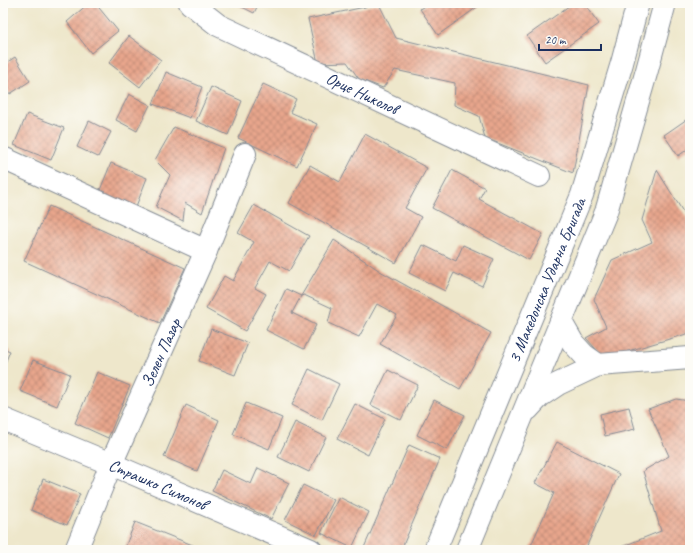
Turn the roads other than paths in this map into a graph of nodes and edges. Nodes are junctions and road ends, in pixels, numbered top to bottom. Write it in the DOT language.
graph roads {
  1 [pos="190,3"];
  2 [pos="638,3"];
  3 [pos="665,3"];
  4 [pos="245,154"];
  5 [pos="3,164"];
  6 [pos="539,176"];
  7 [pos="206,252"];
  8 [pos="561,322"];
  9 [pos="690,358"];
  10 [pos="598,365"];
  11 [pos="524,413"];
  12 [pos="3,419"];
  13 [pos="111,464"];
  14 [pos="76,550"];
  15 [pos="311,550"];
  16 [pos="435,550"];
  17 [pos="467,550"];
  1 -- 6 [label="street, Орце Николов"];
  2 -- 16 [label="street, 3 Македонска Ударна Бригада"];
  3 -- 8 [label="street, 3 Македонска Ударна Бригада"];
  4 -- 7 [label="street, Зелен Пазар"];
  5 -- 7 [label="street"];
  7 -- 13 [label="street, Зелен Пазар"];
  8 -- 10 [label="street"];
  8 -- 11 [label="street, 3 Македонска Ударна Бригада"];
  9 -- 10 [label="street"];
  10 -- 11 [label="street"];
  11 -- 17 [label="street, 3 Македонска Ударна Бригада"];
  12 -- 13 [label="street, Страшко Симонов"];
  13 -- 14 [label="street, Зелен Пазар"];
  13 -- 15 [label="street, Страшко Симонов"];
}
